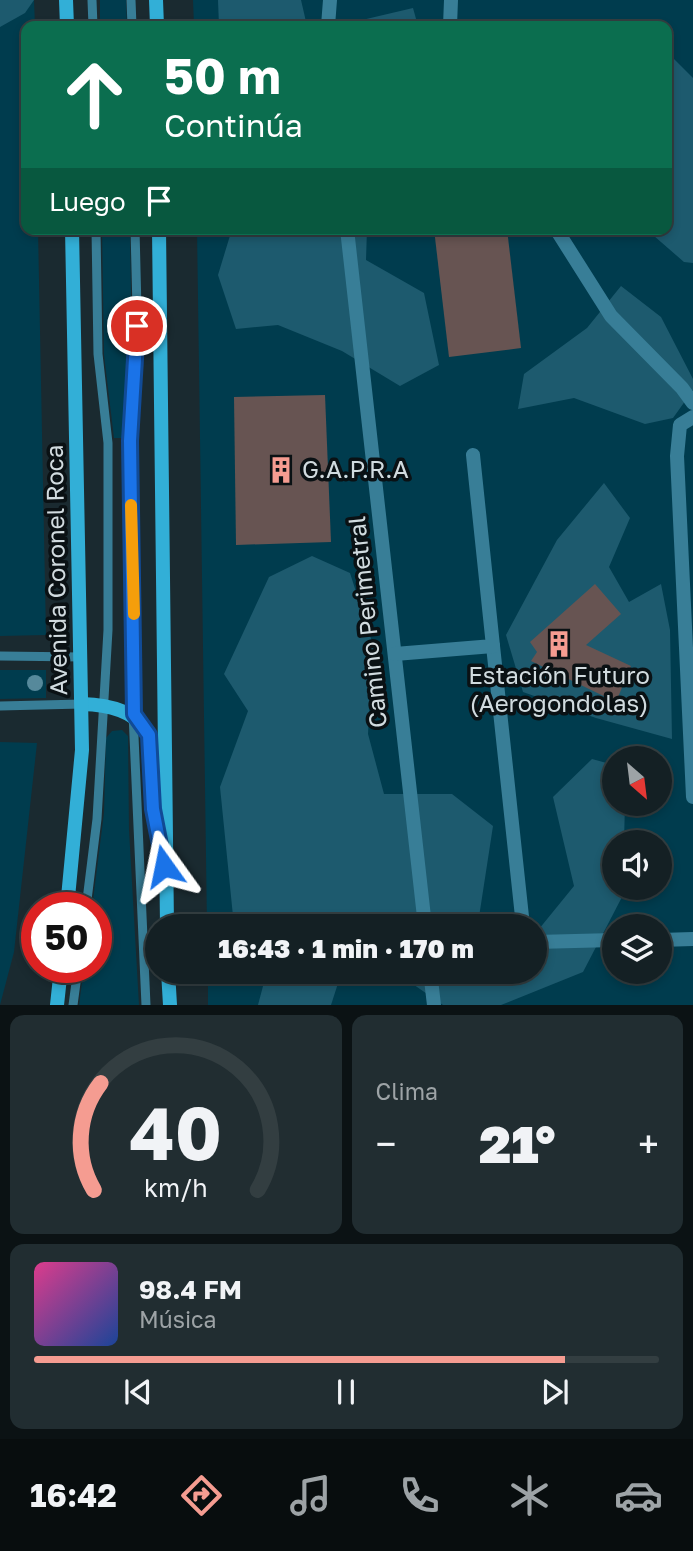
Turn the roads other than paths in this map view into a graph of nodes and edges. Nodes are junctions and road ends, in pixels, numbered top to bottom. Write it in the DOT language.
graph roads {
  1 [pos="66,0"];
  2 [pos="92,0"];
  3 [pos="131,0"];
  4 [pos="156,0"];
  5 [pos="330,0"];
  6 [pos="450,0"];
  7 [pos="67,21"];
  8 [pos="93,21"];
  9 [pos="132,21"];
  10 [pos="157,21"];
  11 [pos="328,21"];
  12 [pos="450,21"];
  13 [pos="72,235"];
  14 [pos="96,235"];
  15 [pos="135,235"];
  16 [pos="159,235"];
  17 [pos="347,235"];
  18 [pos="560,235"];
  19 [pos="693,403"];
  20 [pos="693,416"];
  21 [pos="473,455"];
  22 [pos="493,646"];
  23 [pos="395,654"];
  24 [pos="0,656"];
  25 [pos="83,657"];
  26 [pos="691,657"];
  27 [pos="82,704"];
  28 [pos="104,705"];
  29 [pos="0,706"];
  30 [pos="134,714"];
  31 [pos="693,788"];
  32 [pos="164,866"];
  33 [pos="68,892"];
  34 [pos="88,892"];
  35 [pos="166,914"];
  36 [pos="424,914"];
  37 [pos="522,914"];
  38 [pos="693,939"];
  39 [pos="602,940"];
  40 [pos="672,940"];
  41 [pos="547,942"];
  42 [pos="59,983"];
  43 [pos="76,983"];
  44 [pos="169,984"];
  45 [pos="432,984"];
  46 [pos="57,1005"];
  47 [pos="73,1005"];
  48 [pos="146,1005"];
  49 [pos="170,1005"];
  50 [pos="434,1005"];
  1 -- 7 [label="main road"];
  2 -- 8 [label="lane"];
  3 -- 9 [label="lane"];
  4 -- 10 [label="main road"];
  5 -- 11 [label="street"];
  6 -- 12 [label="street"];
  13 -- 25 [label="main road, Avenida Coronel Roca"];
  14 -- 28 [label="lane"];
  15 -- 30 [label="lane"];
  16 -- 32 [label="main road"];
  17 -- 23 [label="street, Camino Perimetral"];
  18 -- 19 [label="street"];
  20 -- 26 [label="street"];
  21 -- 22 [label="street"];
  22 -- 23 [label="street"];
  22 -- 37 [label="street"];
  23 -- 36 [label="street, Camino Perimetral"];
  24 -- 25 [label="lane"];
  25 -- 27 [label="main road, Avenida Coronel Roca"];
  26 -- 31 [label="street"];
  27 -- 28 [label="main road"];
  27 -- 29 [label="lane"];
  27 -- 33 [label="main road, Avenida Coronel Roca"];
  28 -- 30 [label="main road"];
  28 -- 34 [label="lane"];
  30 -- 32 [label="main road"];
  30 -- 48 [label="lane"];
  32 -- 35 [label="main road"];
  38 -- 40 [label="street"];
  39 -- 41 [label="street"];
  42 -- 46 [label="main road"];
  43 -- 47 [label="lane"];
  44 -- 49 [label="main road"];
  45 -- 50 [label="street"];
}
